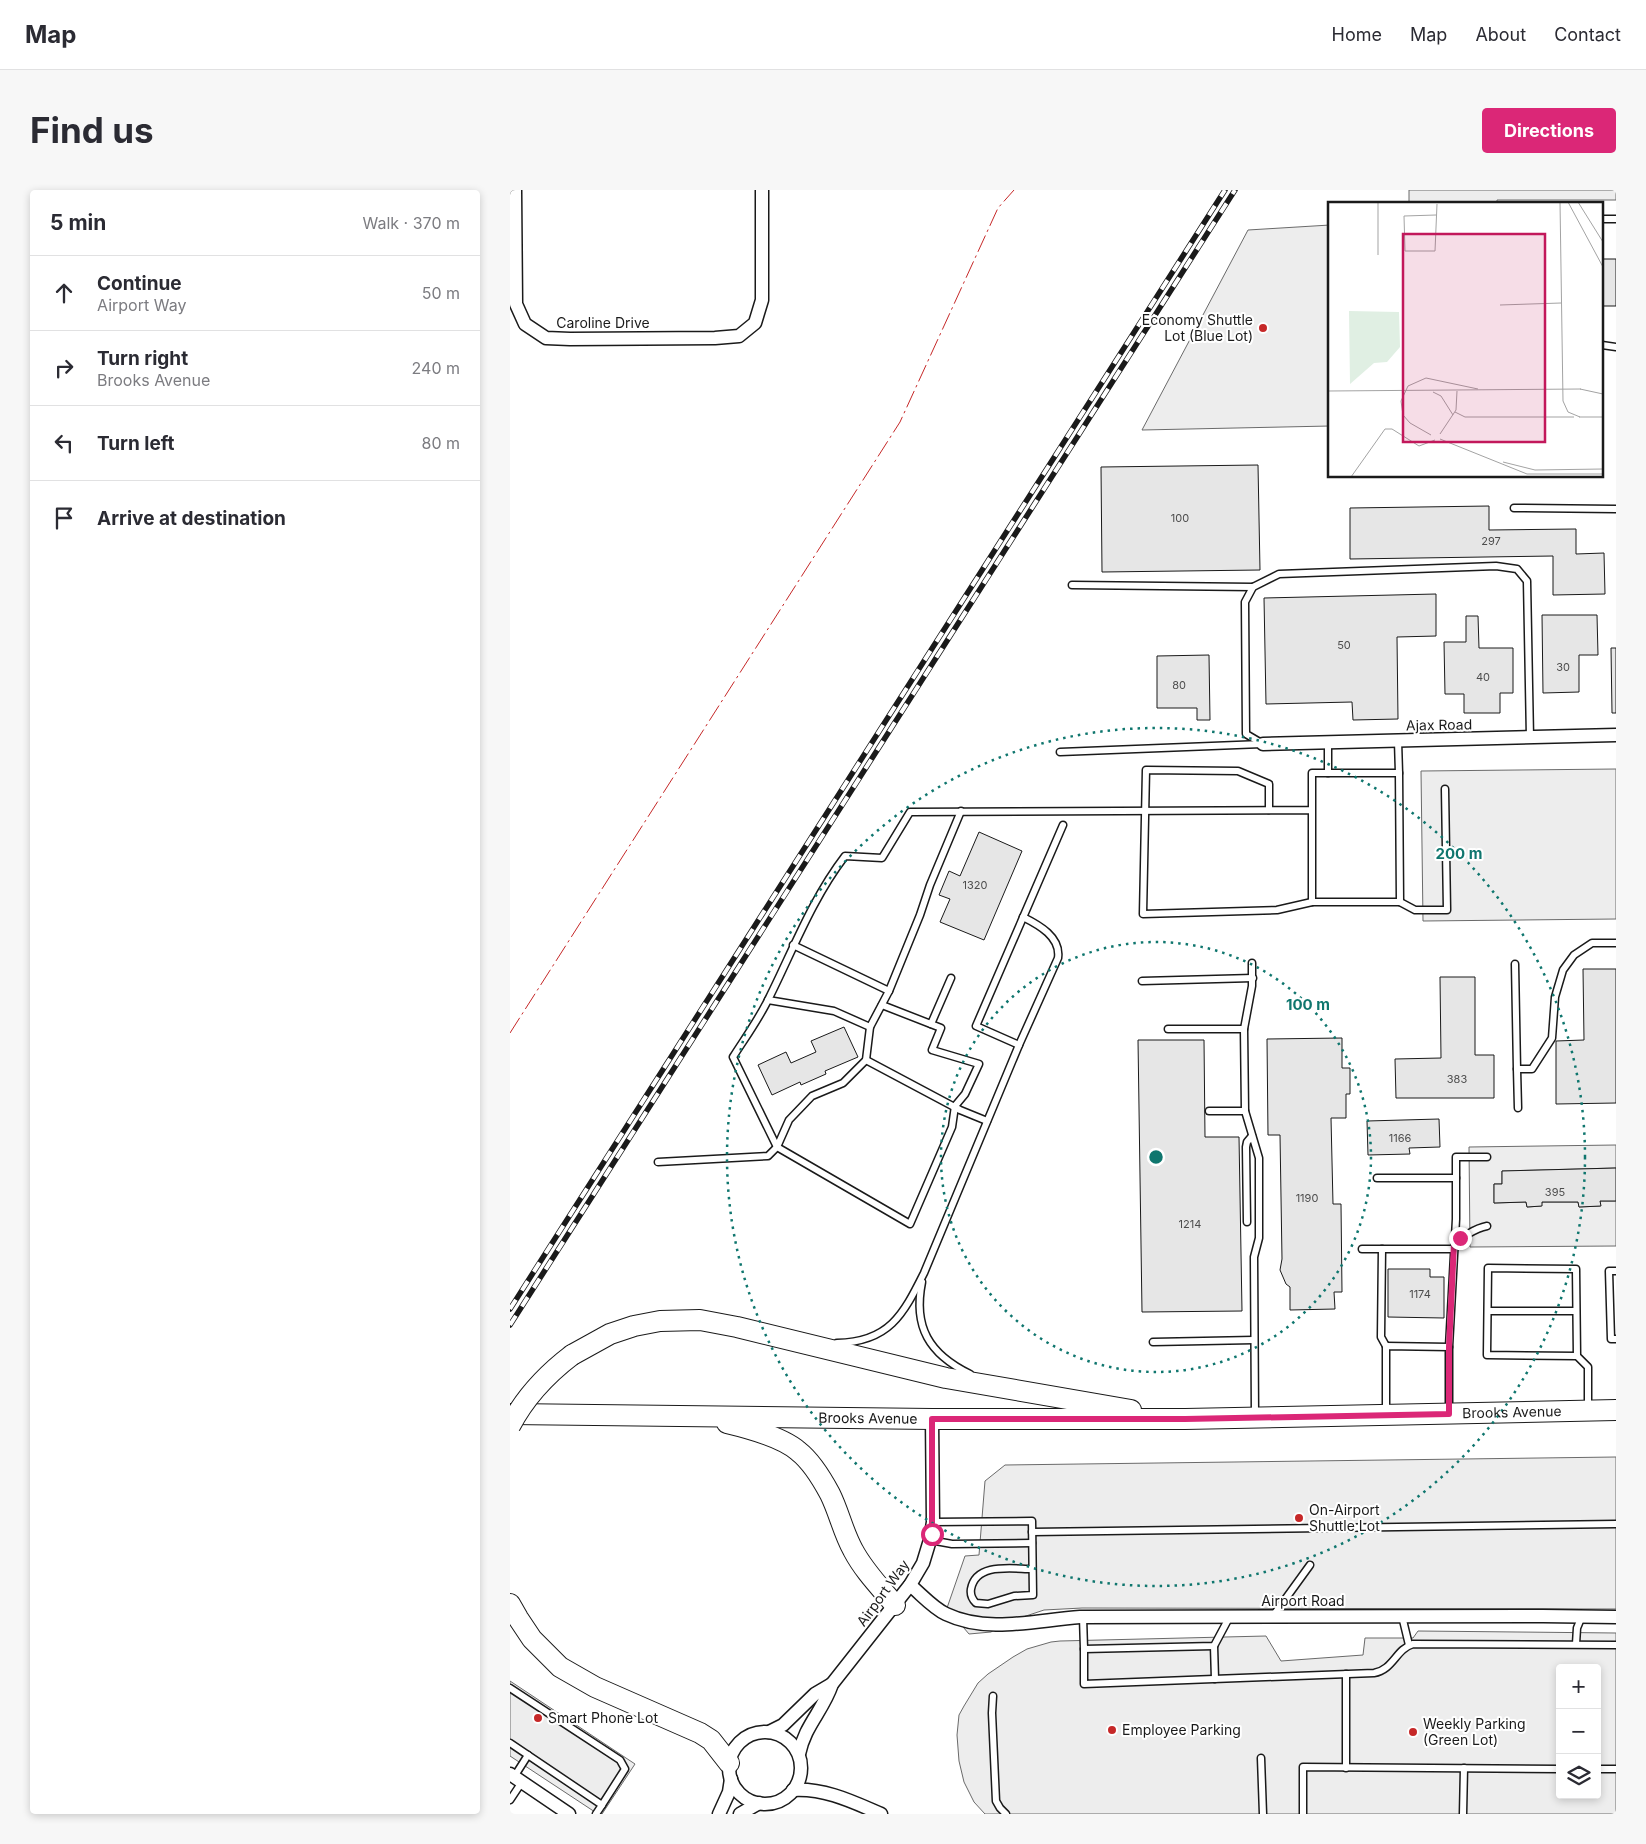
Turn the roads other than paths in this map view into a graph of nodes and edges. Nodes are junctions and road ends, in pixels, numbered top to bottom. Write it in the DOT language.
graph roads {
  1 [pos="515,190"];
  2 [pos="762,190"];
  3 [pos="1514,508"];
  4 [pos="1616,509"];
  5 [pos="1072,584"];
  6 [pos="1253,587"];
  7 [pos="1616,735"];
  8 [pos="1530,738"];
  9 [pos="1398,741"];
  10 [pos="1328,742"];
  11 [pos="1263,744"];
  12 [pos="1060,752"];
  13 [pos="1328,773"];
  14 [pos="1399,773"];
  15 [pos="1445,789"];
  16 [pos="1145,810"];
  17 [pos="1269,810"];
  18 [pos="1312,810"];
  19 [pos="961,811"];
  20 [pos="1063,824"];
  21 [pos="1312,902"];
  22 [pos="1400,902"];
  23 [pos="1023,917"];
  24 [pos="1616,943"];
  25 [pos="794,945"];
  26 [pos="1252,962"];
  27 [pos="1515,964"];
  28 [pos="951,978"];
  29 [pos="1252,978"];
  30 [pos="1142,981"];
  31 [pos="889,991"];
  32 [pos="768,1000"];
  33 [pos="882,1005"];
  34 [pos="931,1024"];
  35 [pos="870,1027"];
  36 [pos="1244,1028"];
  37 [pos="1168,1030"];
  38 [pos="1019,1046"];
  39 [pos="866,1060"];
  40 [pos="1517,1069"];
  41 [pos="955,1106"];
  42 [pos="1518,1108"];
  43 [pos="1245,1110"];
  44 [pos="1209,1111"];
  45 [pos="987,1121"];
  46 [pos="1252,1136"];
  47 [pos="777,1147"];
  48 [pos="1487,1157"];
  49 [pos="658,1162"];
  50 [pos="1378,1178"];
  51 [pos="1456,1178"];
  52 [pos="1247,1222"];
  53 [pos="1487,1226"];
  54 [pos="1455,1240"];
  55 [pos="1362,1249"];
  56 [pos="1382,1249"];
  57 [pos="1454,1250"];
  58 [pos="1616,1271"];
  59 [pos="924,1273"];
  60 [pos="1488,1311"];
  61 [pos="1576,1311"];
  62 [pos="1616,1339"];
  63 [pos="1254,1340"];
  64 [pos="794,1341"];
  65 [pos="1152,1342"];
  66 [pos="1386,1346"];
  67 [pos="1449,1347"];
  68 [pos="1577,1356"];
  69 [pos="1012,1389"];
  70 [pos="1616,1410"];
  71 [pos="1588,1411"];
  72 [pos="510,1414"];
  73 [pos="1449,1414"];
  74 [pos="1386,1415"];
  75 [pos="686,1416"];
  76 [pos="1255,1418"];
  77 [pos="932,1419"];
  78 [pos="1185,1419"];
  79 [pos="510,1426"];
  80 [pos="933,1522"];
  81 [pos="1616,1524"];
  82 [pos="1032,1532"];
  83 [pos="930,1540"];
  84 [pos="1032,1543"];
  85 [pos="1310,1566"];
  86 [pos="1032,1569"];
  87 [pos="910,1585"];
  88 [pos="510,1604"];
  89 [pos="895,1605"];
  90 [pos="1230,1616"];
  91 [pos="1273,1616"];
  92 [pos="1402,1616"];
  93 [pos="1582,1616"];
  94 [pos="1083,1617"];
  95 [pos="1616,1617"];
  96 [pos="1576,1644"];
  97 [pos="1409,1645"];
  98 [pos="1616,1645"];
  99 [pos="1214,1646"];
  100 [pos="1084,1649"];
  101 [pos="1346,1674"];
  102 [pos="1215,1679"];
  103 [pos="832,1684"];
  104 [pos="510,1688"];
  105 [pos="993,1696"];
  106 [pos="768,1732"];
  107 [pos="510,1743"];
  108 [pos="799,1754"];
  109 [pos="528,1755"];
  110 [pos="1261,1758"];
  111 [pos="1346,1768"];
  112 [pos="1464,1768"];
  113 [pos="1556,1769"];
  114 [pos="1601,1769"];
  115 [pos="1616,1769"];
  116 [pos="730,1771"];
  117 [pos="515,1778"];
  118 [pos="794,1790"];
  119 [pos="510,1800"];
  120 [pos="759,1803"];
  121 [pos="602,1805"];
  122 [pos="569,1814"];
  123 [pos="596,1814"];
  124 [pos="718,1814"];
  125 [pos="740,1814"];
  126 [pos="881,1814"];
  127 [pos="1006,1814"];
  128 [pos="1263,1814"];
  129 [pos="1303,1814"];
  130 [pos="1463,1814"];
  1 -- 2 [label="street, Caroline Drive"];
  3 -- 4 [label="lane"];
  5 -- 6 [label="lane"];
  6 -- 8 [label="lane"];
  6 -- 11 [label="lane"];
  7 -- 8 [label="street, Ajax Road"];
  8 -- 9 [label="street, Ajax Road"];
  9 -- 10 [label="street, Ajax Road"];
  9 -- 14 [label="lane"];
  10 -- 11 [label="street, Ajax Road"];
  10 -- 13 [label="lane"];
  11 -- 12 [label="lane"];
  13 -- 14 [label="lane"];
  13 -- 18 [label="lane"];
  14 -- 22 [label="lane"];
  15 -- 22 [label="lane"];
  16 -- 17 [label="lane"];
  16 -- 17 [label="lane"];
  16 -- 19 [label="lane"];
  16 -- 21 [label="lane"];
  17 -- 18 [label="lane"];
  18 -- 21 [label="lane"];
  19 -- 25 [label="lane"];
  19 -- 31 [label="lane"];
  20 -- 23 [label="lane"];
  21 -- 22 [label="lane"];
  23 -- 38 [label="lane"];
  23 -- 38 [label="lane"];
  24 -- 40 [label="lane"];
  25 -- 31 [label="lane"];
  25 -- 32 [label="lane"];
  26 -- 29 [label="lane"];
  27 -- 40 [label="lane"];
  28 -- 34 [label="lane"];
  29 -- 30 [label="lane"];
  29 -- 36 [label="lane"];
  31 -- 33 [label="lane"];
  32 -- 35 [label="lane"];
  32 -- 47 [label="lane"];
  33 -- 34 [label="lane"];
  33 -- 35 [label="lane"];
  34 -- 41 [label="lane"];
  35 -- 39 [label="lane"];
  36 -- 37 [label="lane"];
  36 -- 43 [label="lane"];
  38 -- 45 [label="lane"];
  39 -- 41 [label="lane"];
  39 -- 47 [label="lane"];
  40 -- 42 [label="lane"];
  41 -- 45 [label="lane"];
  41 -- 47 [label="lane"];
  43 -- 44 [label="lane"];
  43 -- 46 [label="lane"];
  45 -- 59 [label="lane"];
  46 -- 52 [label="lane"];
  46 -- 63 [label="lane"];
  47 -- 49 [label="lane"];
  48 -- 51 [label="lane"];
  50 -- 51 [label="lane"];
  51 -- 54 [label="lane"];
  53 -- 54 [label="lane"];
  54 -- 57 [label="lane"];
  55 -- 56 [label="lane"];
  56 -- 57 [label="lane"];
  56 -- 66 [label="lane"];
  57 -- 67 [label="lane"];
  58 -- 62 [label="lane"];
  59 -- 64 [label="lane"];
  59 -- 69 [label="lane"];
  60 -- 61 [label="lane"];
  60 -- 61 [label="lane"];
  60 -- 68 [label="lane"];
  61 -- 68 [label="lane"];
  63 -- 65 [label="lane"];
  63 -- 76 [label="lane"];
  64 -- 69 [label="main road"];
  64 -- 79 [label="main road, bridge"];
  66 -- 67 [label="lane"];
  66 -- 74 [label="lane"];
  67 -- 73 [label="lane"];
  68 -- 71 [label="lane"];
  69 -- 78 [label="main road"];
  70 -- 71 [label="main road, Brooks Avenue"];
  71 -- 73 [label="main road, Brooks Avenue"];
  72 -- 75 [label="main road, Brooks Avenue"];
  73 -- 74 [label="main road, Brooks Avenue"];
  74 -- 76 [label="main road, Brooks Avenue"];
  75 -- 77 [label="main road, Brooks Avenue"];
  75 -- 89 [label="main road"];
  76 -- 78 [label="main road, Brooks Avenue"];
  77 -- 78 [label="main road, Brooks Avenue"];
  77 -- 80 [label="street, Airport Way"];
  80 -- 82 [label="lane"];
  80 -- 83 [label="street, Airport Way"];
  81 -- 82 [label="lane"];
  82 -- 84 [label="lane"];
  83 -- 84 [label="lane"];
  83 -- 87 [label="street, Airport Way"];
  84 -- 86 [label="lane"];
  85 -- 91 [label="lane"];
  86 -- 86 [label="lane"];
  87 -- 89 [label="street, Airport Way"];
  87 -- 94 [label="street, Airport Road"];
  88 -- 116 [label="main road"];
  89 -- 103 [label="street, Airport Way"];
  90 -- 91 [label="street, Airport Road"];
  90 -- 94 [label="street, Airport Road"];
  90 -- 99 [label="lane"];
  91 -- 92 [label="street, Airport Road"];
  92 -- 93 [label="street, Airport Road"];
  92 -- 97 [label="lane"];
  93 -- 95 [label="street, Airport Road"];
  93 -- 96 [label="lane"];
  94 -- 100 [label="lane"];
  96 -- 97 [label="lane"];
  96 -- 98 [label="lane"];
  97 -- 101 [label="lane"];
  99 -- 100 [label="lane"];
  99 -- 102 [label="lane"];
  100 -- 102 [label="lane"];
  101 -- 102 [label="lane"];
  101 -- 111 [label="lane"];
  103 -- 106 [label="street, Airport Way"];
  103 -- 108 [label="street, Airport Way"];
  104 -- 121 [label="lane"];
  105 -- 127 [label="lane"];
  106 -- 108 [label="street"];
  106 -- 116 [label="street"];
  107 -- 109 [label="lane"];
  108 -- 118 [label="street"];
  109 -- 117 [label="lane"];
  109 -- 121 [label="lane"];
  110 -- 128 [label="lane"];
  111 -- 112 [label="lane"];
  111 -- 129 [label="lane"];
  112 -- 113 [label="lane"];
  112 -- 130 [label="lane"];
  114 -- 115 [label="lane"];
  116 -- 120 [label="street"];
  116 -- 124 [label="street"];
  117 -- 119 [label="lane"];
  117 -- 122 [label="street"];
  118 -- 120 [label="street"];
  118 -- 126 [label="street"];
  120 -- 125 [label="street"];
  121 -- 123 [label="lane"];
}
